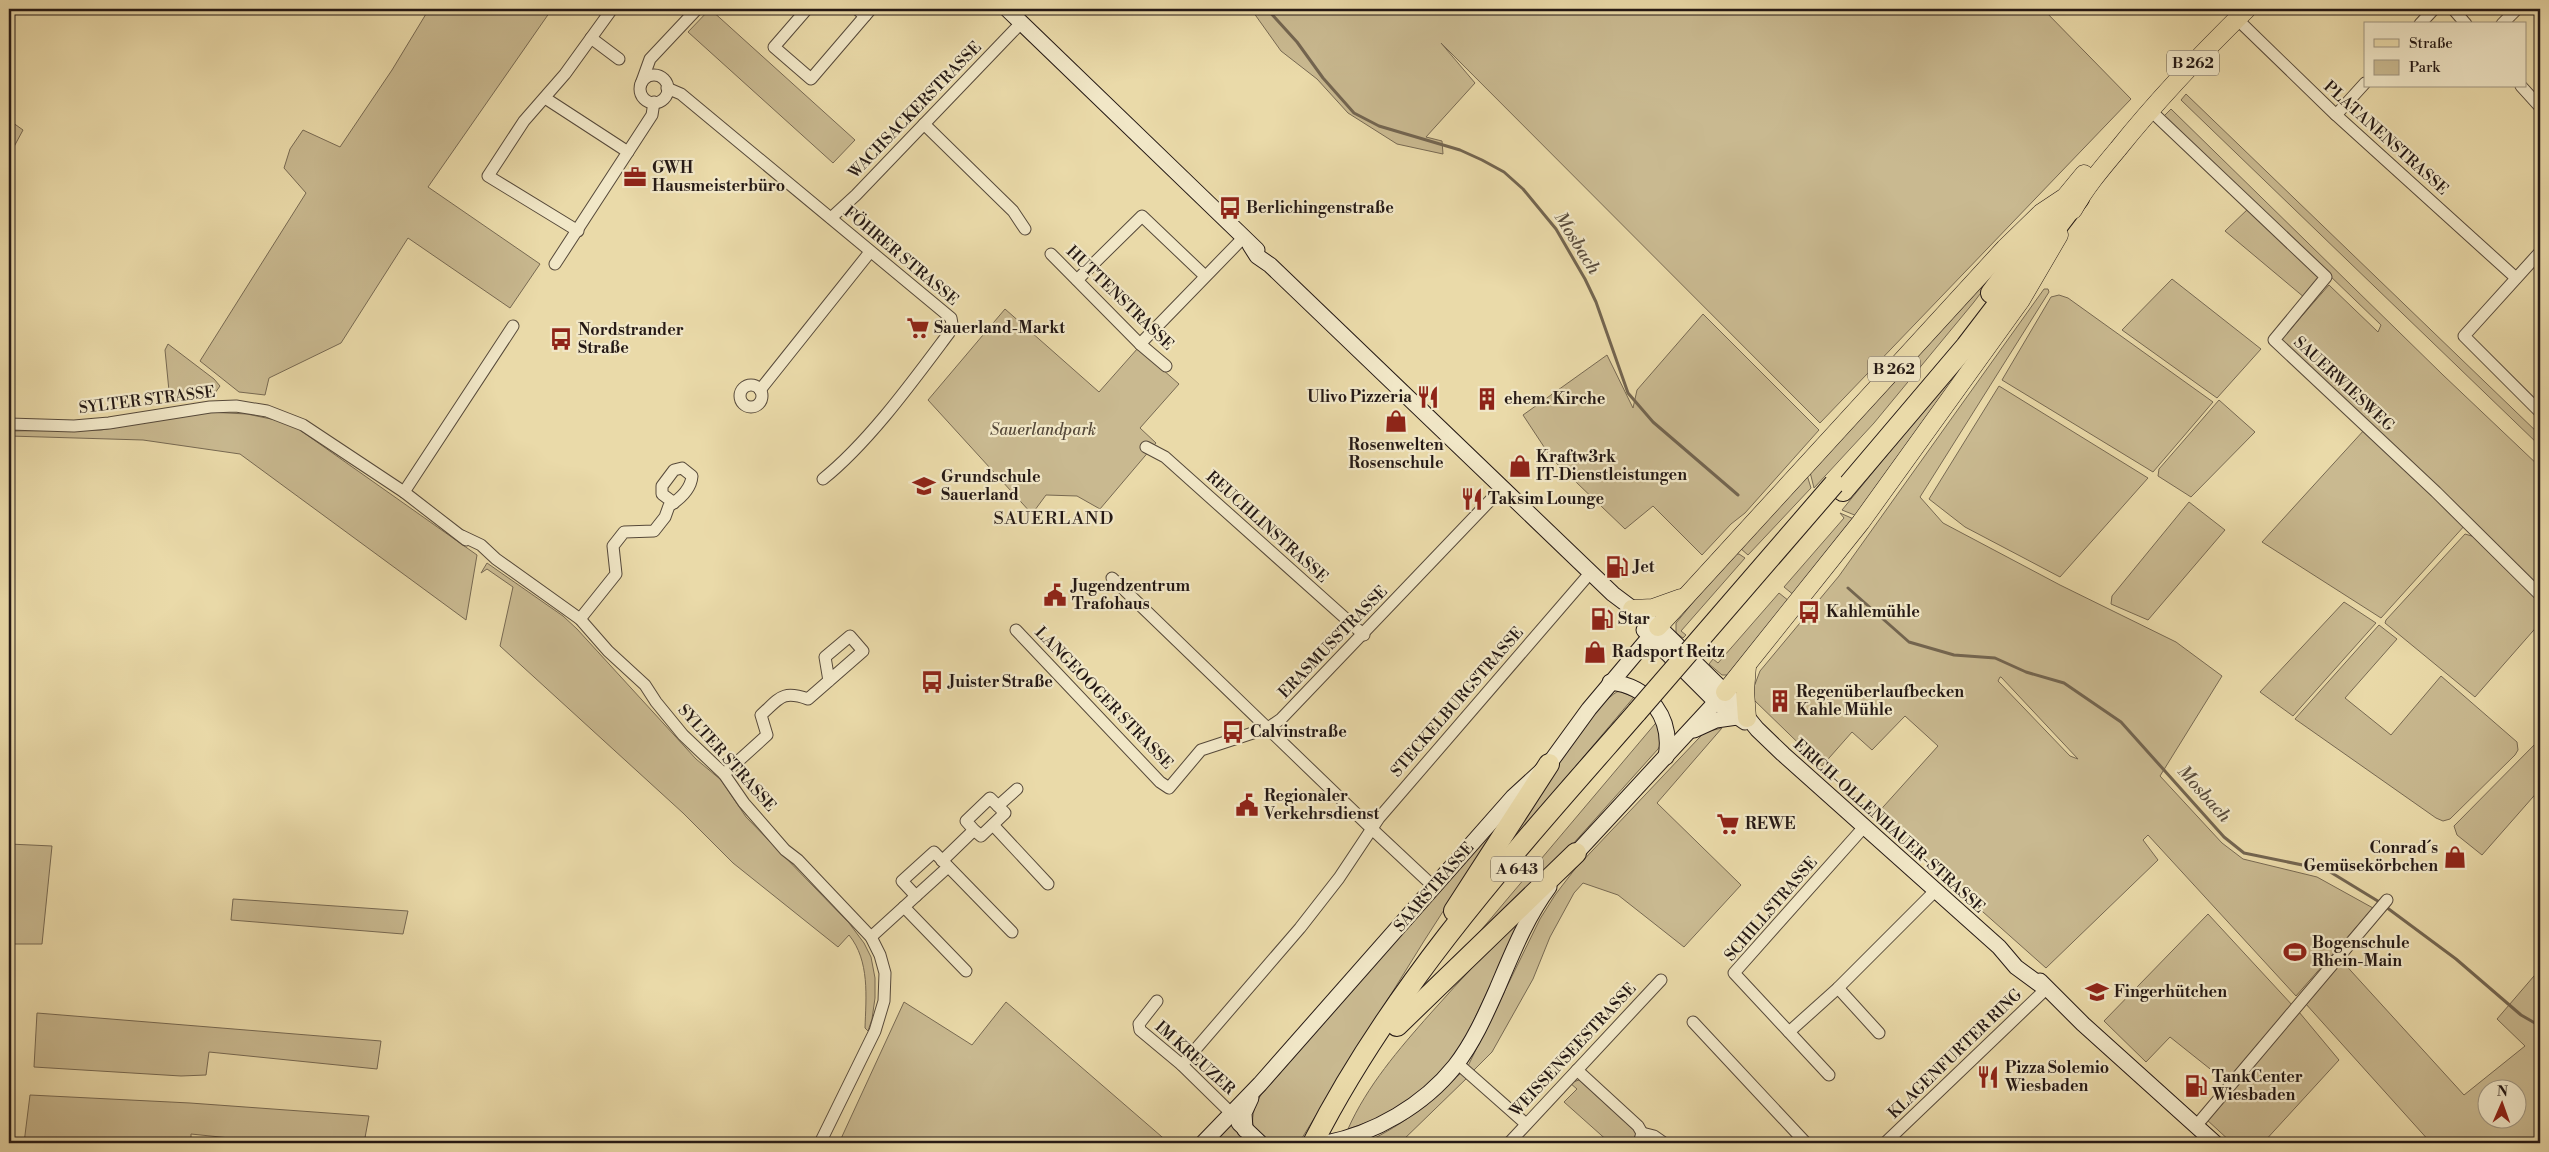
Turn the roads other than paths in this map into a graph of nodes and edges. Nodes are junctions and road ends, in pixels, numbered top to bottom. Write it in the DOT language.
graph roads {
  1 [pos="612,9"];
  2 [pos="697,9"];
  3 [pos="807,9"];
  4 [pos="1007,9"];
  5 [pos="2434,9"];
  6 [pos="2453,9"];
  7 [pos="2517,9"];
  8 [pos="865,11"];
  9 [pos="2238,12"];
  10 [pos="2422,22"];
  11 [pos="2464,22"];
  12 [pos="2504,22"];
  13 [pos="1021,23"];
  14 [pos="591,38"];
  15 [pos="658,51"];
  16 [pos="619,58"];
  17 [pos="658,76"];
  18 [pos="641,84"];
  19 [pos="2364,84"];
  20 [pos="667,88"];
  21 [pos="2524,88"];
  22 [pos="544,98"];
  23 [pos="654,102"];
  24 [pos="2146,107"];
  25 [pos="2540,108"];
  26 [pos="2336,115"];
  27 [pos="924,124"];
  28 [pos="628,152"];
  29 [pos="2072,198"];
  30 [pos="830,218"];
  31 [pos="1025,229"];
  32 [pos="578,231"];
  33 [pos="1246,241"];
  34 [pos="2026,246"];
  35 [pos="870,252"];
  36 [pos="2540,252"];
  37 [pos="1051,254"];
  38 [pos="555,264"];
  39 [pos="1205,276"];
  40 [pos="2516,278"];
  41 [pos="1077,280"];
  42 [pos="2002,300"];
  43 [pos="513,326"];
  44 [pos="1140,344"];
  45 [pos="1166,366"];
  46 [pos="760,390"];
  47 [pos="2540,412"];
  48 [pos="9,424"];
  49 [pos="1146,447"];
  50 [pos="823,479"];
  51 [pos="1502,488"];
  52 [pos="1838,488"];
  53 [pos="404,492"];
  54 [pos="674,503"];
  55 [pos="1591,572"];
  56 [pos="1112,578"];
  57 [pos="1689,592"];
  58 [pos="2540,595"];
  59 [pos="1627,605"];
  60 [pos="580,619"];
  61 [pos="1016,630"];
  62 [pos="1654,631"];
  63 [pos="1364,635"];
  64 [pos="1746,666"];
  65 [pos="829,681"];
  66 [pos="1610,682"];
  67 [pos="1720,697"];
  68 [pos="1641,715"];
  69 [pos="1747,721"];
  70 [pos="1268,728"];
  71 [pos="1690,732"];
  72 [pos="1666,757"];
  73 [pos="1550,764"];
  74 [pos="724,774"];
  75 [pos="1169,788"];
  76 [pos="1017,789"];
  77 [pos="998,806"];
  78 [pos="993,825"];
  79 [pos="1864,827"];
  80 [pos="1372,829"];
  81 [pos="974,830"];
  82 [pos="1576,853"];
  83 [pos="945,864"];
  84 [pos="1048,884"];
  85 [pos="1434,887"];
  86 [pos="1936,890"];
  87 [pos="916,896"];
  88 [pos="2383,904"];
  89 [pos="904,907"];
  90 [pos="1012,932"];
  91 [pos="871,938"];
  92 [pos="966,971"];
  93 [pos="1420,973"];
  94 [pos="1661,980"];
  95 [pos="1838,988"];
  96 [pos="2046,989"];
  97 [pos="1157,1001"];
  98 [pos="1693,1022"];
  99 [pos="1397,1026"];
  100 [pos="1789,1032"];
  101 [pos="1880,1033"];
  102 [pos="1457,1063"];
  103 [pos="1182,1065"];
  104 [pos="1577,1070"];
  105 [pos="1829,1075"];
  106 [pos="1260,1084"];
  107 [pos="1232,1114"];
  108 [pos="1526,1124"];
  109 [pos="2196,1126"];
  110 [pos="1245,1130"];
  111 [pos="1641,1138"];
  112 [pos="820,1143"];
  113 [pos="1203,1143"];
  114 [pos="1260,1143"];
  115 [pos="1313,1143"];
  116 [pos="1325,1143"];
  117 [pos="1509,1143"];
  118 [pos="1664,1143"];
  119 [pos="1806,1143"];
  120 [pos="1885,1143"];
  121 [pos="2215,1143"];
  1 -- 14 [label="street"];
  2 -- 15 [label="street"];
  3 -- 8 [label="street"];
  4 -- 13 [label="street, ERICH-OLLENHAUER-STRASSE"];
  5 -- 10 [label="street"];
  6 -- 11 [label="street"];
  7 -- 12 [label="street"];
  9 -- 24 [label="main road, B 262"];
  9 -- 26 [label="street, PLATANENSTRASSE"];
  13 -- 27 [label="street, WACHSACKERSTRASSE"];
  13 -- 33 [label="street, ERICH-OLLENHAUER-STRASSE"];
  14 -- 16 [label="street"];
  14 -- 22 [label="street"];
  15 -- 17 [label="street"];
  15 -- 18 [label="street"];
  17 -- 18 [label="street"];
  17 -- 20 [label="street, FÖHRER STRASSE"];
  18 -- 23 [label="street"];
  19 -- 26 [label="street"];
  20 -- 23 [label="street"];
  20 -- 30 [label="street, FÖHRER STRASSE"];
  21 -- 25 [label="street"];
  22 -- 28 [label="street"];
  22 -- 32 [label="street"];
  23 -- 28 [label="street"];
  24 -- 29 [label="main road, B 262"];
  24 -- 58 [label="street, SAUERWIESWEG"];
  26 -- 40 [label="street, PLATANENSTRASSE"];
  27 -- 30 [label="street, WACHSACKERSTRASSE"];
  27 -- 31 [label="street"];
  28 -- 32 [label="street"];
  29 -- 34 [label="highway, B 262"];
  29 -- 42 [label="highway, B 262"];
  29 -- 57 [label="main road, B 262"];
  29 -- 64 [label="main road, B 262"];
  30 -- 35 [label="street, FÖHRER STRASSE"];
  32 -- 38 [label="street"];
  33 -- 39 [label="street"];
  33 -- 51 [label="street, ERICH-OLLENHAUER-STRASSE"];
  34 -- 52 [label="highway, A 643"];
  35 -- 46 [label="street"];
  35 -- 50 [label="street, FÖHRER STRASSE"];
  36 -- 40 [label="street"];
  37 -- 41 [label="street, HUTTENSTRASSE"];
  39 -- 41 [label="street"];
  39 -- 44 [label="street"];
  40 -- 47 [label="street"];
  41 -- 44 [label="street, HUTTENSTRASSE"];
  42 -- 52 [label="highway, A 643"];
  43 -- 53 [label="street"];
  44 -- 45 [label="street, HUTTENSTRASSE"];
  48 -- 53 [label="street, SYLTER STRASSE"];
  49 -- 63 [label="street, REUCHLINSTRASSE"];
  51 -- 55 [label="street, ERICH-OLLENHAUER-STRASSE"];
  51 -- 63 [label="street, ERASMUSSTRASSE"];
  52 -- 68 [label="highway, A 643, bridge"];
  53 -- 60 [label="street, SYLTER STRASSE"];
  54 -- 60 [label="street"];
  55 -- 59 [label="street, ERICH-OLLENHAUER-STRASSE"];
  55 -- 80 [label="street, STECKELBURGSTRASSE"];
  56 -- 70 [label="street"];
  57 -- 59 [label="main road, B 262"];
  57 -- 62 [label="main road, B 262"];
  59 -- 62 [label="street, ERICH-OLLENHAUER-STRASSE"];
  60 -- 74 [label="street, SYLTER STRASSE"];
  61 -- 75 [label="street, LANGEOOGER STRASSE"];
  62 -- 66 [label="street, SAARSTRASSE"];
  62 -- 67 [label="street, ERICH-OLLENHAUER-STRASSE"];
  63 -- 70 [label="street, ERASMUSSTRASSE"];
  64 -- 67 [label="main road, B 262"];
  64 -- 69 [label="main road"];
  65 -- 74 [label="street"];
  66 -- 72 [label="street"];
  66 -- 73 [label="street, SAARSTRASSE"];
  67 -- 69 [label="street, ERICH-OLLENHAUER-STRASSE"];
  67 -- 71 [label="street"];
  68 -- 93 [label="highway, A 643"];
  68 -- 99 [label="highway, A 643"];
  69 -- 71 [label="street"];
  69 -- 79 [label="street, ERICH-OLLENHAUER-STRASSE"];
  70 -- 75 [label="street, ERASMUSSTRASSE"];
  70 -- 80 [label="street"];
  71 -- 72 [label="street"];
  72 -- 82 [label="street"];
  73 -- 85 [label="street, SAARSTRASSE"];
  73 -- 93 [label="highway"];
  74 -- 91 [label="street, SYLTER STRASSE"];
  76 -- 77 [label="street"];
  77 -- 78 [label="street"];
  77 -- 81 [label="street"];
  78 -- 81 [label="street"];
  78 -- 84 [label="street"];
  79 -- 86 [label="street, ERICH-OLLENHAUER-STRASSE"];
  79 -- 100 [label="street, SCHILLSTRASSE"];
  80 -- 85 [label="street"];
  80 -- 103 [label="street, STECKELBURGSTRASSE"];
  81 -- 83 [label="street"];
  82 -- 99 [label="highway"];
  82 -- 102 [label="street"];
  83 -- 87 [label="street"];
  83 -- 87 [label="street"];
  83 -- 90 [label="street"];
  85 -- 106 [label="street, SAARSTRASSE"];
  86 -- 95 [label="street"];
  86 -- 96 [label="street, ERICH-OLLENHAUER-STRASSE"];
  87 -- 89 [label="street"];
  88 -- 109 [label="street"];
  89 -- 91 [label="street"];
  89 -- 92 [label="street"];
  91 -- 112 [label="street, SYLTER STRASSE"];
  93 -- 115 [label="highway, A 643"];
  94 -- 104 [label="street, WEISSENSEESTRASSE"];
  95 -- 100 [label="street"];
  95 -- 101 [label="street"];
  96 -- 109 [label="street, ERICH-OLLENHAUER-STRASSE"];
  96 -- 120 [label="street, KLAGENFURTER RING"];
  97 -- 103 [label="street, IM KREUZER"];
  98 -- 119 [label="street"];
  99 -- 116 [label="highway, A 643"];
  100 -- 105 [label="street, SCHILLSTRASSE"];
  102 -- 108 [label="street"];
  102 -- 116 [label="street"];
  103 -- 107 [label="street, IM KREUZER"];
  104 -- 108 [label="street, WEISSENSEESTRASSE"];
  104 -- 111 [label="street"];
  106 -- 107 [label="street, SAARSTRASSE"];
  106 -- 110 [label="street"];
  107 -- 110 [label="street"];
  107 -- 113 [label="street, SAARSTRASSE"];
  108 -- 117 [label="street, WEISSENSEESTRASSE"];
  109 -- 121 [label="street, ERICH-OLLENHAUER-STRASSE"];
  110 -- 114 [label="street"];
  111 -- 118 [label="street"];
}
